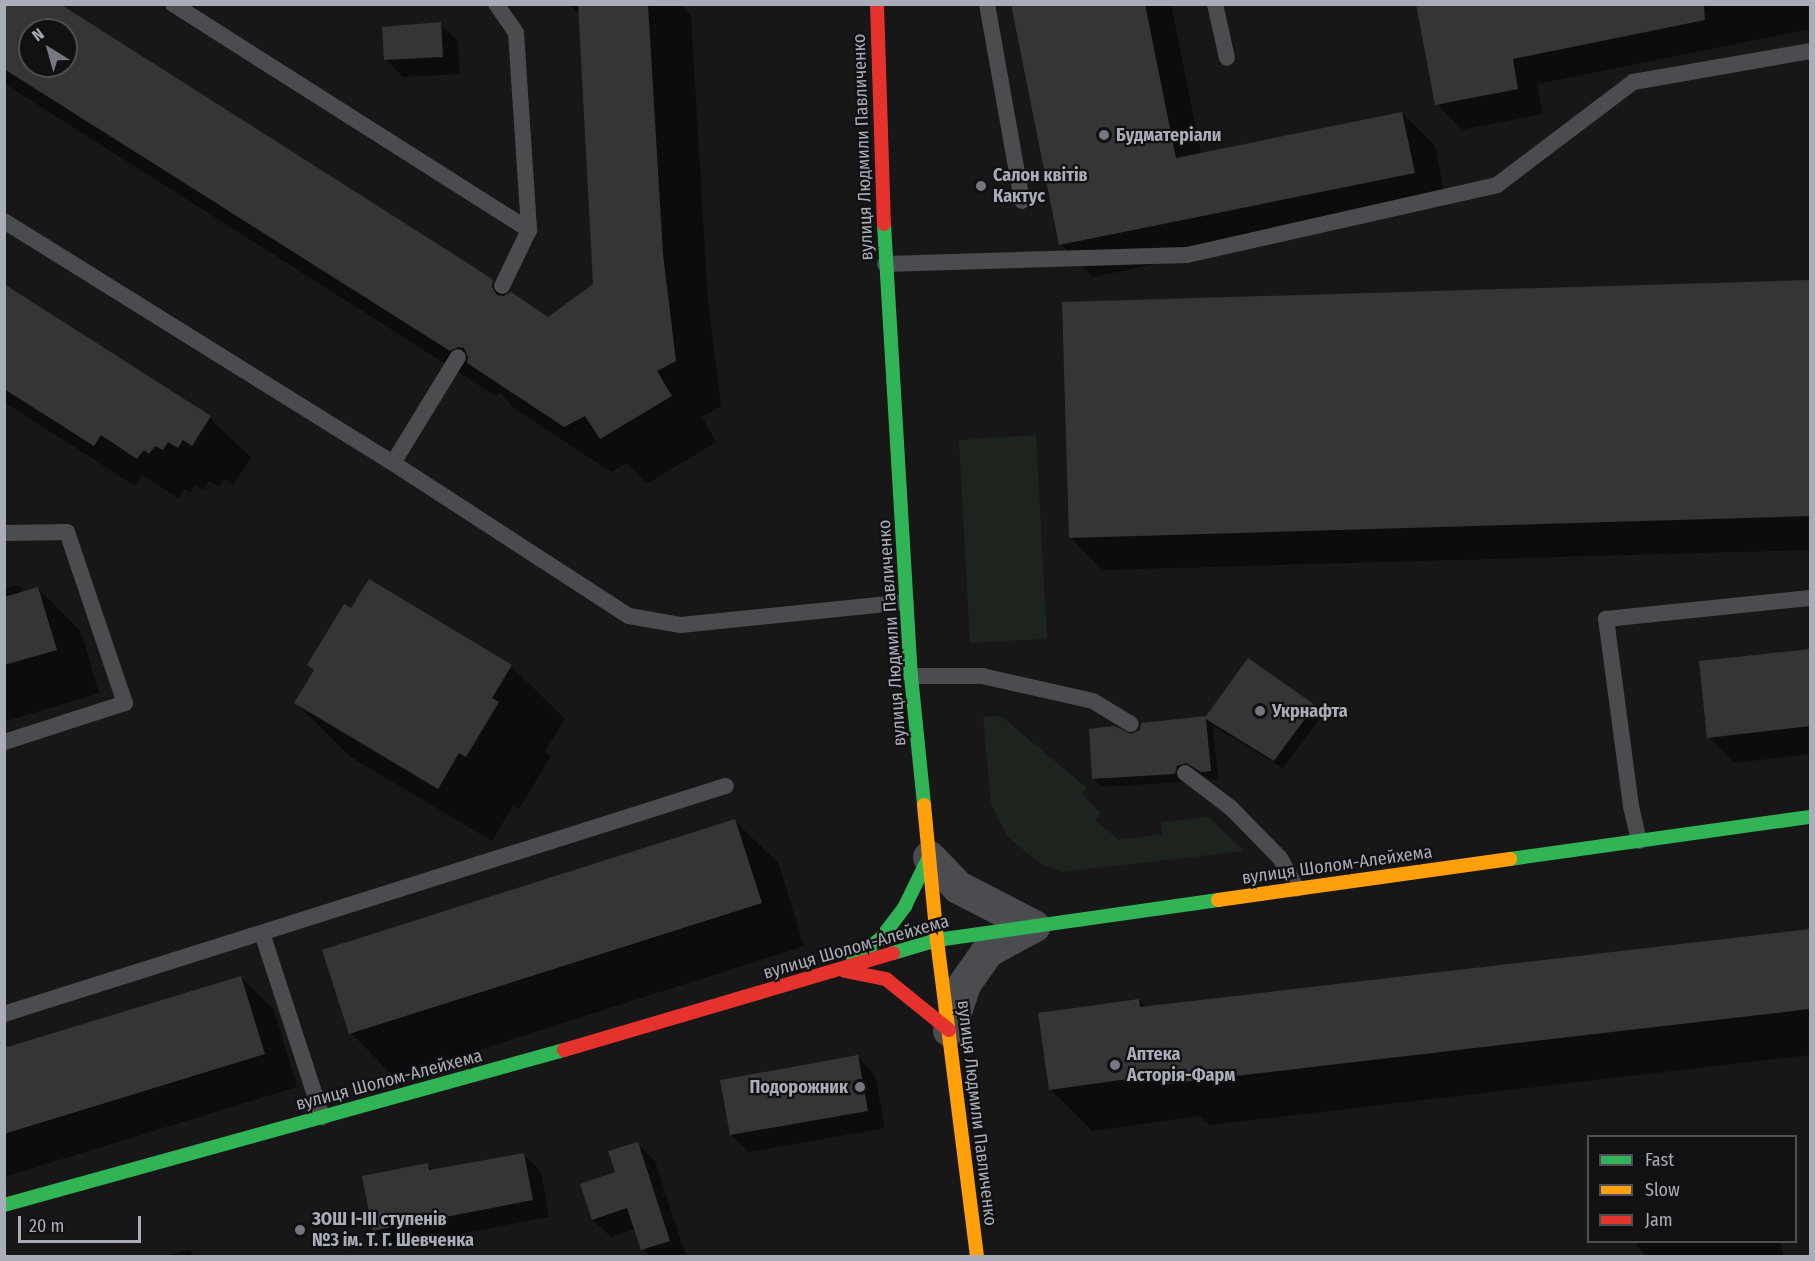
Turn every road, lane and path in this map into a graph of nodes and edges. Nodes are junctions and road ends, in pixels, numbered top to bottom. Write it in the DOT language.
graph roads {
  1 [pos="173,4"];
  2 [pos="496,4"];
  3 [pos="877,4"];
  4 [pos="987,4"];
  5 [pos="1215,4"];
  6 [pos="1810,51"];
  7 [pos="1227,58"];
  8 [pos="1022,201"];
  9 [pos="4,220"];
  10 [pos="529,230"];
  11 [pos="885,264"];
  12 [pos="502,286"];
  13 [pos="458,357"];
  14 [pos="393,464"];
  15 [pos="4,533"];
  16 [pos="1810,598"];
  17 [pos="906,603"];
  18 [pos="911,676"];
  19 [pos="1131,724"];
  20 [pos="4,742"];
  21 [pos="1185,773"];
  22 [pos="726,786"];
  23 [pos="1810,817"];
  24 [pos="1639,841"];
  25 [pos="929,857"];
  26 [pos="1297,889"];
  27 [pos="1034,926"];
  28 [pos="262,933"];
  29 [pos="937,940"];
  30 [pos="840,970"];
  31 [pos="4,1014"];
  32 [pos="949,1030"];
  33 [pos="322,1117"];
  34 [pos="4,1205"];
  35 [pos="977,1257"];
  1 -- 10 [label="lane"];
  2 -- 10 [label="lane"];
  3 -- 11 [label="street, вулиця Людмили Павличенко"];
  4 -- 8 [label="lane"];
  5 -- 7 [label="lane"];
  6 -- 11 [label="lane"];
  9 -- 14 [label="lane"];
  10 -- 12 [label="lane"];
  11 -- 17 [label="street, вулиця Людмили Павличенко"];
  13 -- 14 [label="lane"];
  14 -- 17 [label="lane"];
  15 -- 20 [label="lane"];
  16 -- 24 [label="lane"];
  17 -- 18 [label="street, вулиця Людмили Павличенко"];
  18 -- 19 [label="lane"];
  18 -- 25 [label="street, вулиця Людмили Павличенко"];
  21 -- 26 [label="lane"];
  22 -- 28 [label="lane"];
  23 -- 24 [label="street, вулиця Шолом-Алейхема"];
  24 -- 26 [label="street, вулиця Шолом-Алейхема"];
  25 -- 27 [label="street"];
  25 -- 29 [label="street, вулиця Людмили Павличенко"];
  25 -- 30 [label="street"];
  26 -- 27 [label="street, вулиця Шолом-Алейхема"];
  27 -- 29 [label="street, вулиця Шолом-Алейхема"];
  27 -- 32 [label="street"];
  28 -- 31 [label="lane"];
  28 -- 33 [label="lane"];
  29 -- 30 [label="street, вулиця Шолом-Алейхема"];
  29 -- 32 [label="street, вулиця Людмили Павличенко"];
  30 -- 32 [label="street"];
  30 -- 33 [label="street, вулиця Шолом-Алейхема"];
  32 -- 35 [label="street, вулиця Людмили Павличенко"];
  33 -- 34 [label="street, вулиця Шолом-Алейхема"];
}
